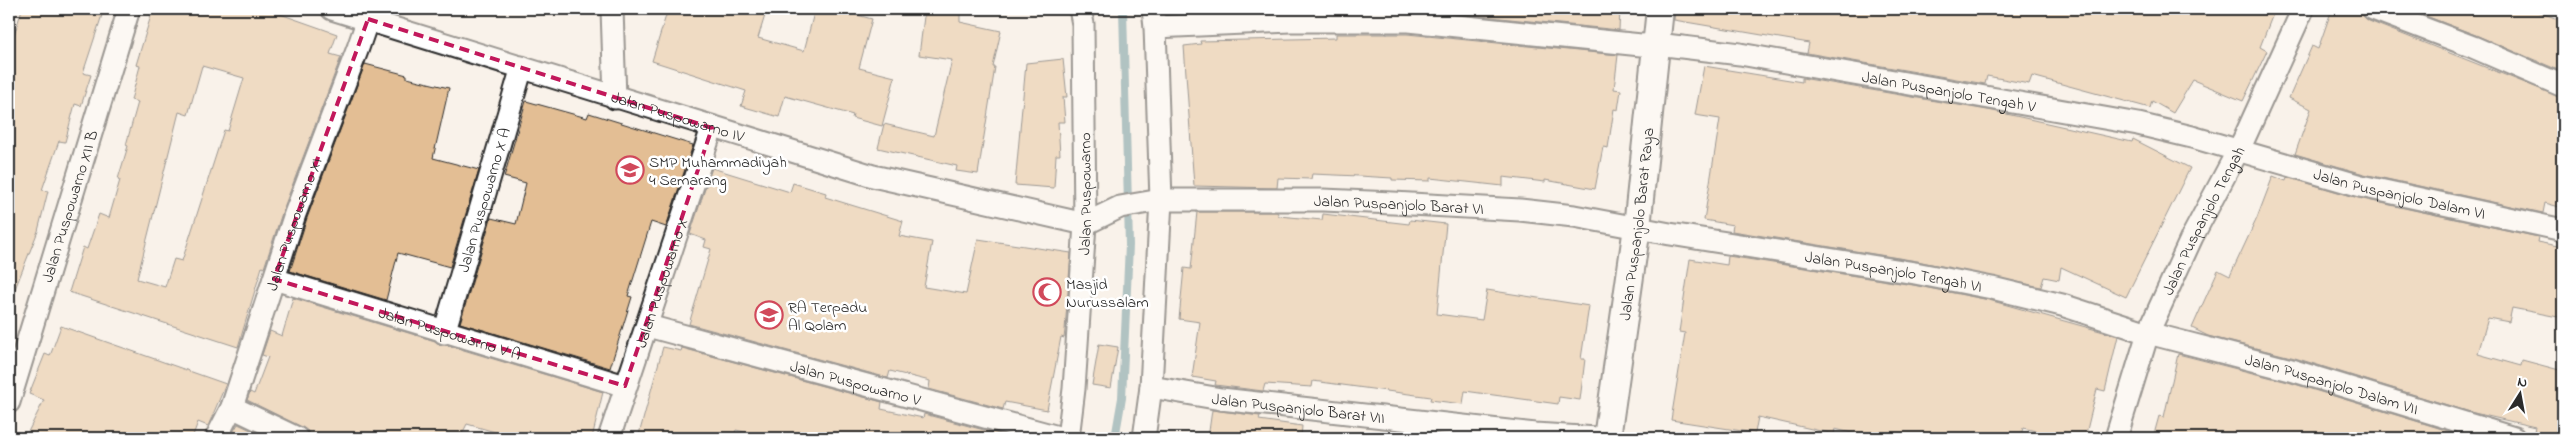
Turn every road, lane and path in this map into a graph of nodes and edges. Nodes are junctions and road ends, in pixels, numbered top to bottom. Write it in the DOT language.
graph roads {
  1 [pos="129,9"];
  2 [pos="332,9"];
  3 [pos="612,9"];
  4 [pos="1080,9"];
  5 [pos="1660,9"];
  6 [pos="2303,9"];
  7 [pos="2373,9"];
  8 [pos="368,14"];
  9 [pos="1154,18"];
  10 [pos="1657,44"];
  11 [pos="522,68"];
  12 [pos="2563,86"];
  13 [pos="615,98"];
  14 [pos="712,128"];
  15 [pos="2238,151"];
  16 [pos="1154,201"];
  17 [pos="1085,224"];
  18 [pos="1637,227"];
  19 [pos="2563,230"];
  20 [pos="274,279"];
  21 [pos="648,326"];
  22 [pos="444,333"];
  23 [pos="2148,333"];
  24 [pos="625,386"];
  25 [pos="1151,387"];
  26 [pos="9,402"];
  27 [pos="232,408"];
  28 [pos="216,438"];
  29 [pos="297,438"];
  30 [pos="609,438"];
  31 [pos="1062,438"];
  32 [pos="1068,438"];
  33 [pos="1144,438"];
  34 [pos="1597,438"];
  35 [pos="1607,438"];
  36 [pos="2116,438"];
  37 [pos="2514,438"];
  1 -- 26 [label="street, Jalan Puspowarno XII B"];
  2 -- 8 [label="street, Jalan Puspowarno IV"];
  3 -- 13 [label="street"];
  4 -- 17 [label="street, Jalan Puspowarno"];
  5 -- 10 [label="street, Jalan Puspanjolo Barat Raya"];
  6 -- 15 [label="street, Jalan Puspanjolo Tengah"];
  7 -- 12 [label="street"];
  8 -- 11 [label="street, Jalan Puspowarno IV"];
  8 -- 20 [label="street, Jalan Puspowarno XI"];
  9 -- 10 [label="street, Jalan Puspanjolo Tengah V"];
  9 -- 16 [label="street"];
  10 -- 15 [label="street, Jalan Puspanjolo Tengah V"];
  10 -- 18 [label="street, Jalan Puspanjolo Barat Raya"];
  11 -- 13 [label="street, Jalan Puspowarno IV"];
  11 -- 22 [label="street, Jalan Puspowarno X A"];
  13 -- 14 [label="street, Jalan Puspowarno IV"];
  14 -- 17 [label="street, Jalan Puspowarno IV"];
  14 -- 21 [label="street, Jalan Puspowarno X"];
  15 -- 19 [label="street, Jalan Puspanjolo Dalam VI"];
  15 -- 23 [label="street, Jalan Puspanjolo Tengah"];
  16 -- 17 [label="street, Jalan Puspanjolo Barat VI"];
  16 -- 18 [label="street, Jalan Puspanjolo Barat VI"];
  16 -- 25 [label="street"];
  17 -- 32 [label="street, Jalan Puspowarno"];
  18 -- 23 [label="street, Jalan Puspanjolo Tengah VI"];
  18 -- 35 [label="street, Jalan Puspanjolo Barat Raya"];
  20 -- 22 [label="street, Jalan Puspowarno V A"];
  20 -- 27 [label="street, Jalan Puspowarno XI"];
  21 -- 24 [label="street, Jalan Puspowarno X"];
  21 -- 31 [label="street, Jalan Puspowarno V"];
  22 -- 24 [label="street, Jalan Puspowarno V A"];
  23 -- 36 [label="street, Jalan Puspanjolo Tengah"];
  23 -- 37 [label="street, Jalan Puspanjolo Dalam VII"];
  24 -- 30 [label="street, Jalan Puspowarno X"];
  25 -- 33 [label="street"];
  25 -- 34 [label="street, Jalan Puspanjolo Barat VII"];
  27 -- 28 [label="street, Jalan Puspowarno XI"];
  27 -- 29 [label="street"];
}
